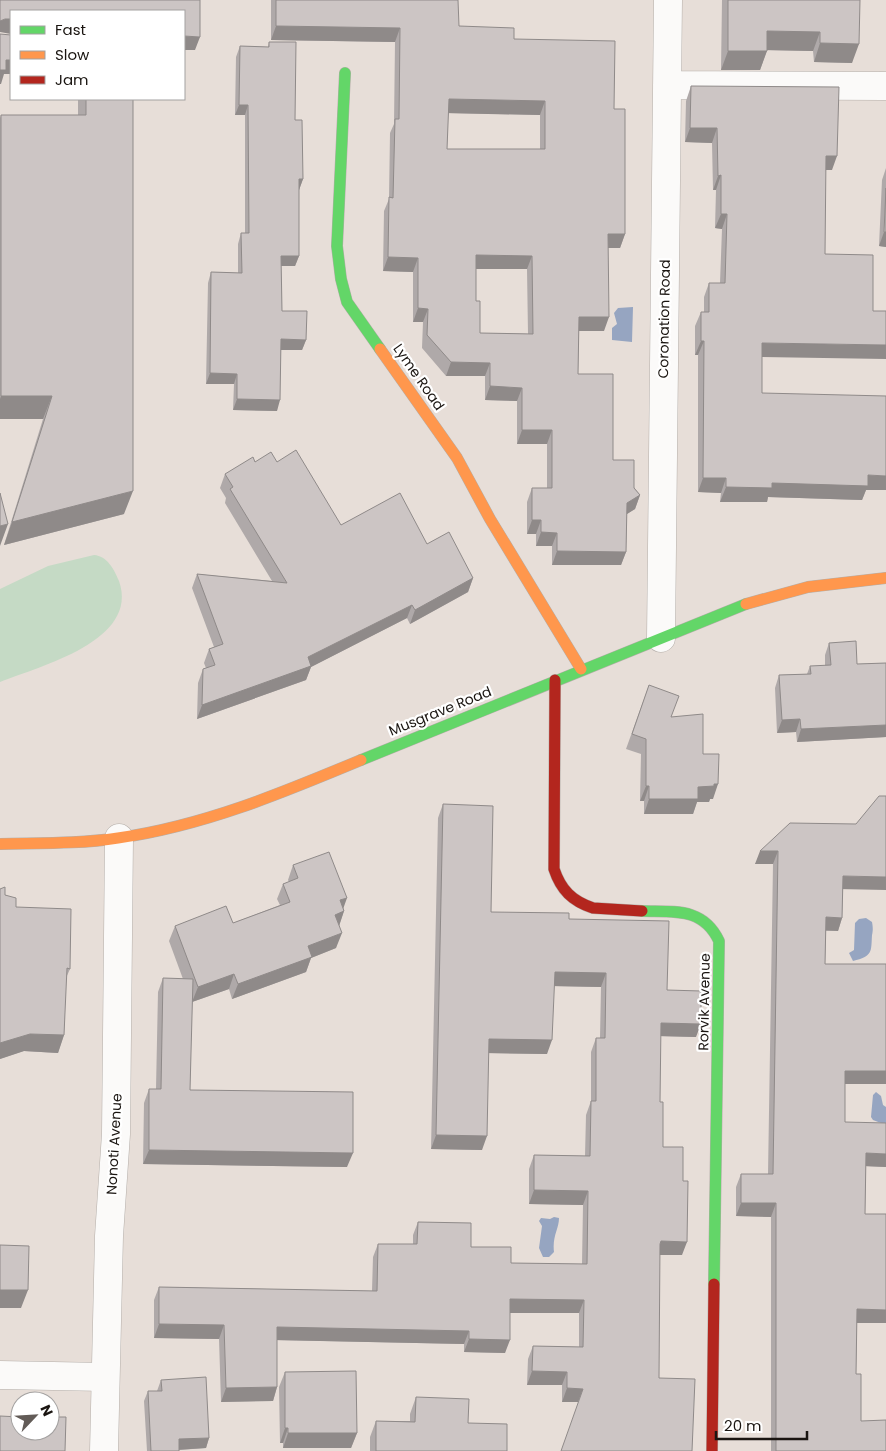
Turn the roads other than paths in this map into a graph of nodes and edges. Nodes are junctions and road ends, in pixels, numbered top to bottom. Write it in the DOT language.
graph roads {
  1 [pos="668,0"];
  2 [pos="345,73"];
  3 [pos="667,85"];
  4 [pos="886,86"];
  5 [pos="886,578"];
  6 [pos="661,638"];
  7 [pos="581,669"];
  8 [pos="554,680"];
  9 [pos="119,838"];
  10 [pos="0,844"];
  11 [pos="0,1375"];
  12 [pos="105,1377"];
  13 [pos="104,1451"];
  14 [pos="712,1451"];
  1 -- 3 [label="street, Coronation Road"];
  2 -- 7 [label="street, Lyme Road"];
  3 -- 4 [label="street"];
  3 -- 6 [label="street, Coronation Road"];
  5 -- 6 [label="street, Musgrave Road"];
  6 -- 7 [label="street, Musgrave Road"];
  7 -- 8 [label="street, Musgrave Road"];
  8 -- 9 [label="street, Musgrave Road"];
  8 -- 14 [label="street, Rorvik Avenue"];
  9 -- 10 [label="street, Musgrave Road"];
  9 -- 12 [label="street, Nonoti Avenue"];
  11 -- 12 [label="street"];
  12 -- 13 [label="street, Nonoti Avenue"];
}
